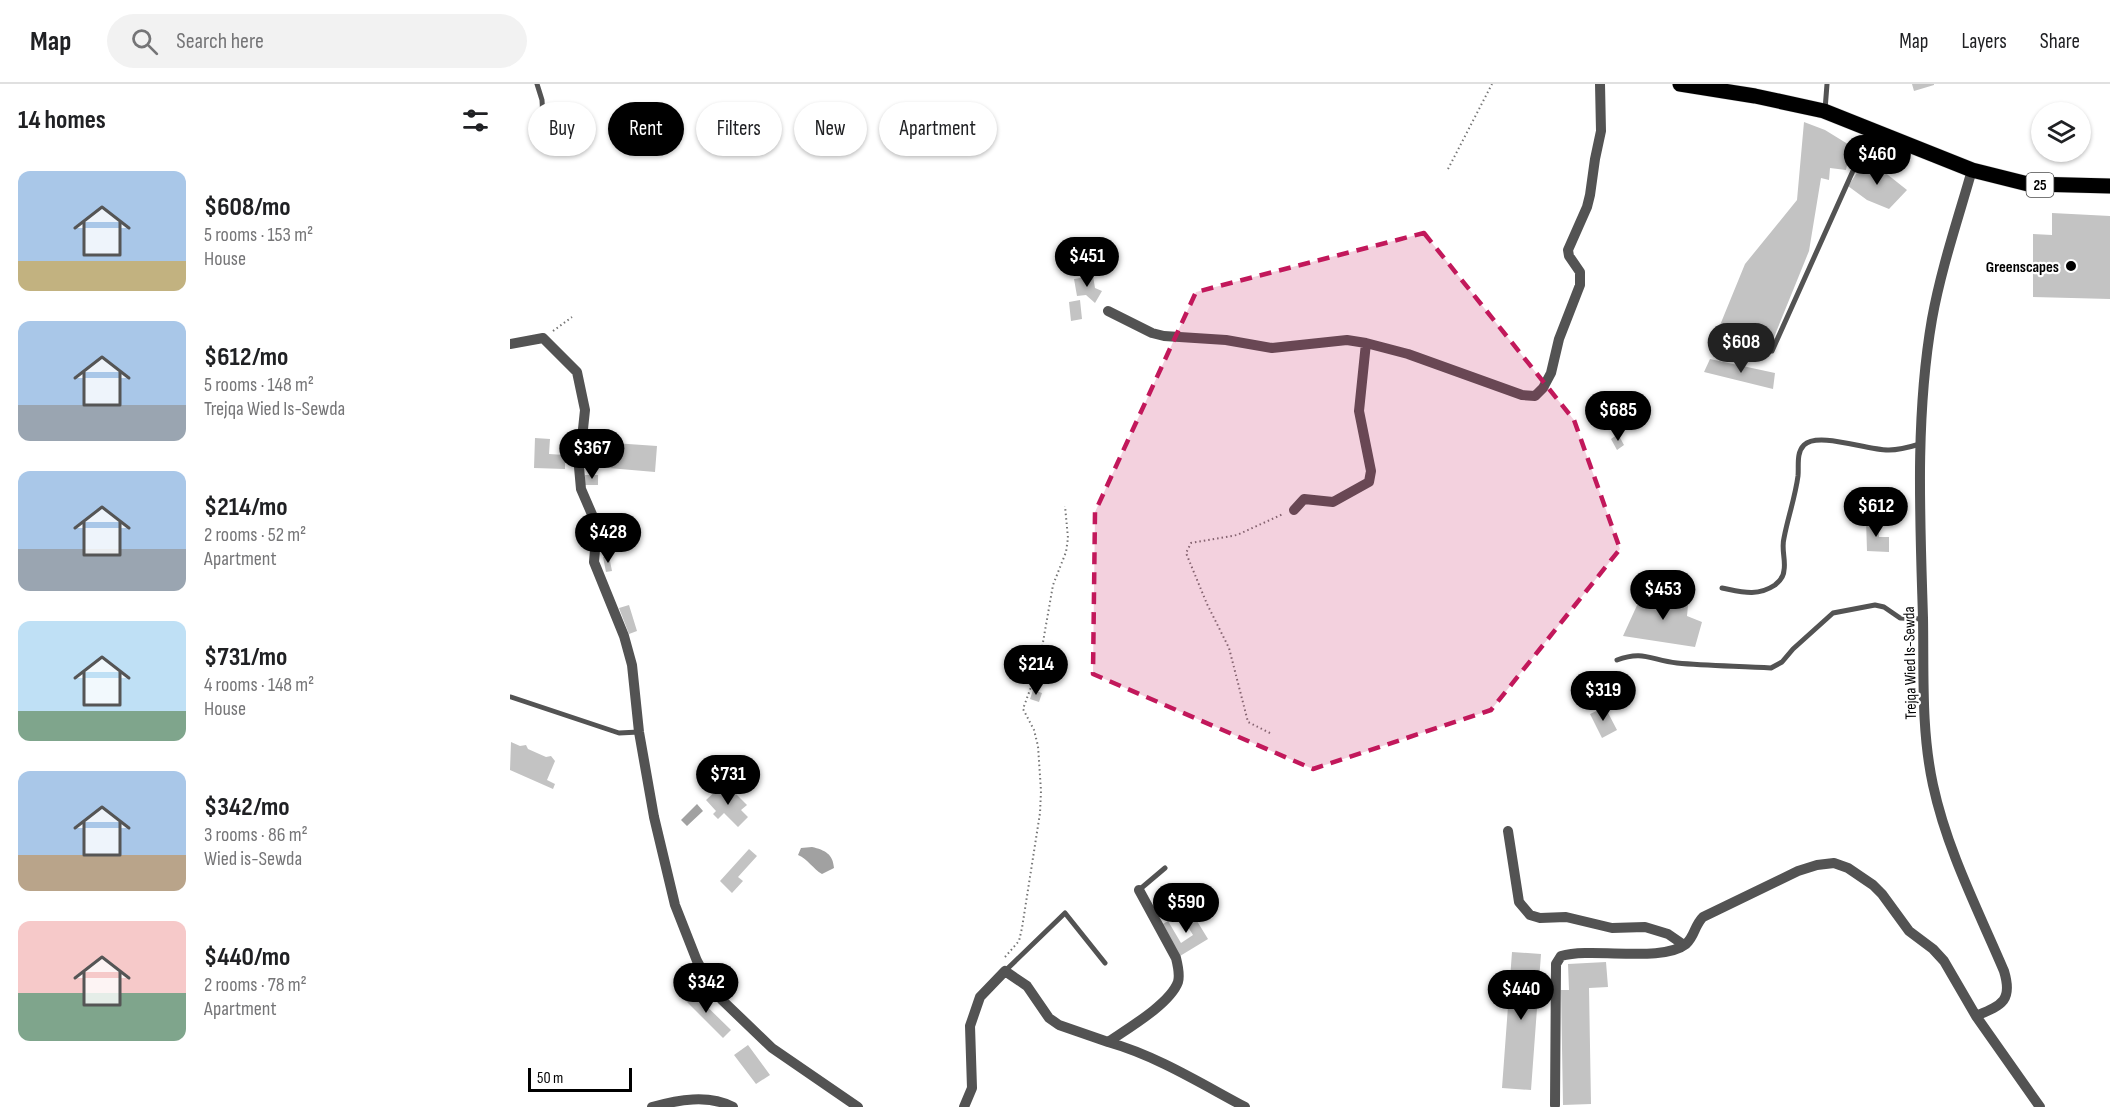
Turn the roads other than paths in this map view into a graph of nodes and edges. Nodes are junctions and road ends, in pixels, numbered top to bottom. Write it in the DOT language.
graph roads {
  1 [pos="537,84"];
  2 [pos="1600,84"];
  3 [pos="1680,84"];
  4 [pos="1827,84"];
  5 [pos="542,102"];
  6 [pos="1824,111"];
  7 [pos="1871,131"];
  8 [pos="1972,170"];
  9 [pos="2110,186"];
  10 [pos="1108,311"];
  11 [pos="1366,343"];
  12 [pos="510,344"];
  13 [pos="1772,351"];
  14 [pos="1920,444"];
  15 [pos="1294,510"];
  16 [pos="1722,588"];
  17 [pos="1923,619"];
  18 [pos="1617,660"];
  19 [pos="511,698"];
  20 [pos="639,732"];
  21 [pos="1508,831"];
  22 [pos="1165,868"];
  23 [pos="1139,890"];
  24 [pos="1684,945"];
  25 [pos="1105,963"];
  26 [pos="1005,971"];
  27 [pos="1976,1016"];
  28 [pos="1108,1042"];
  29 [pos="1555,1105"];
  30 [pos="652,1107"];
  31 [pos="733,1107"];
  32 [pos="858,1107"];
  33 [pos="964,1107"];
  34 [pos="1245,1107"];
  35 [pos="2040,1107"];
  1 -- 5 [label="lane"];
  2 -- 11 [label="street"];
  3 -- 6 [label="main road, 25"];
  4 -- 6 [label="lane"];
  6 -- 7 [label="main road, 25"];
  7 -- 8 [label="main road, 25"];
  7 -- 13 [label="lane"];
  8 -- 9 [label="main road, 25"];
  8 -- 14 [label="street, Trejqa Wied Is-Sewda"];
  10 -- 11 [label="street"];
  11 -- 15 [label="street"];
  12 -- 20 [label="street"];
  14 -- 16 [label="lane"];
  14 -- 17 [label="street, Trejqa Wied Is-Sewda"];
  17 -- 18 [label="lane"];
  17 -- 27 [label="street, Trejqa Wied Is-Sewda"];
  19 -- 20 [label="lane"];
  20 -- 32 [label="street"];
  21 -- 24 [label="street"];
  22 -- 23 [label="lane"];
  23 -- 28 [label="street"];
  24 -- 27 [label="street"];
  24 -- 29 [label="street"];
  25 -- 26 [label="lane"];
  26 -- 28 [label="street"];
  26 -- 33 [label="street"];
  27 -- 35 [label="street"];
  28 -- 34 [label="street"];
  30 -- 31 [label="street"];
}
